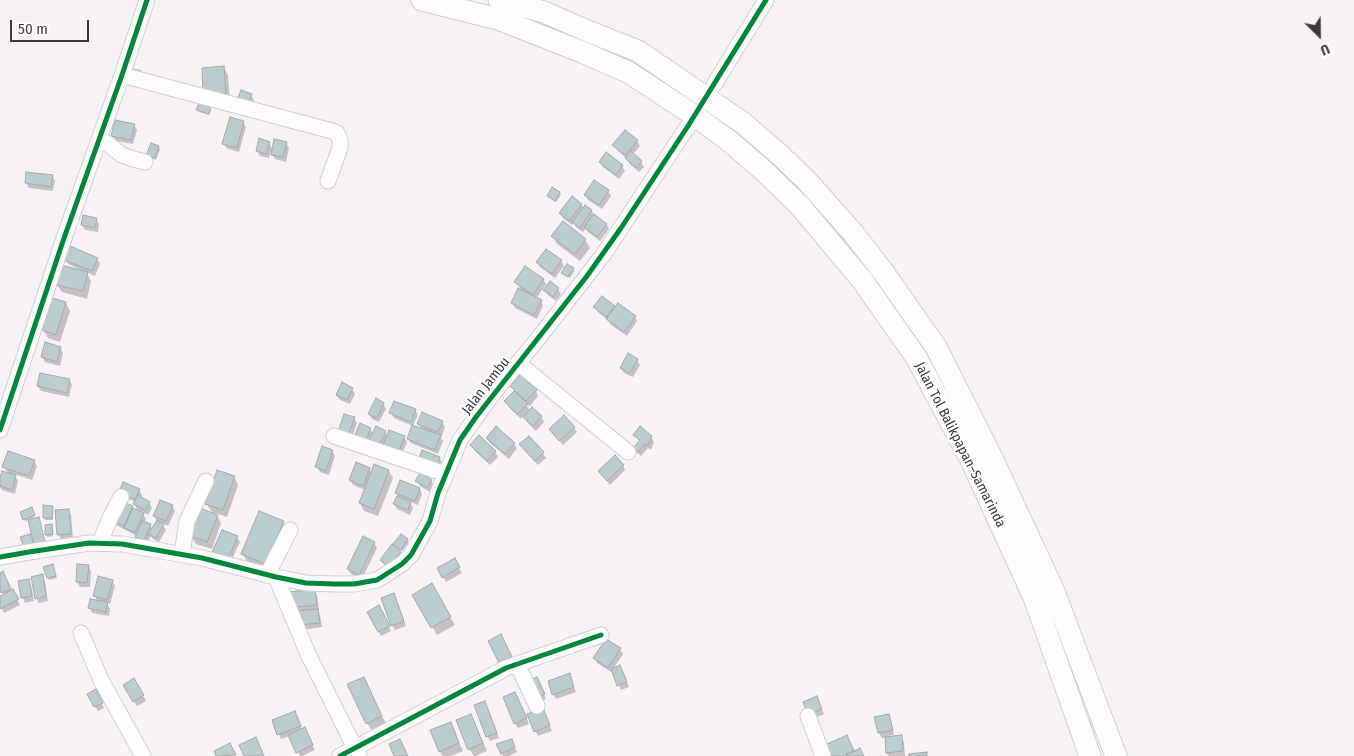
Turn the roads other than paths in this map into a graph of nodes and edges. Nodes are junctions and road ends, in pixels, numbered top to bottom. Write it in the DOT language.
graph roads {
  1 [pos="147,0"];
  2 [pos="422,0"];
  3 [pos="499,0"];
  4 [pos="766,0"];
  5 [pos="122,75"];
  6 [pos="714,84"];
  7 [pos="688,126"];
  8 [pos="100,138"];
  9 [pos="146,162"];
  10 [pos="328,181"];
  11 [pos="518,363"];
  12 [pos="0,430"];
  13 [pos="334,436"];
  14 [pos="628,452"];
  15 [pos="446,474"];
  16 [pos="206,480"];
  17 [pos="121,497"];
  18 [pos="290,530"];
  19 [pos="102,543"];
  20 [pos="182,554"];
  21 [pos="0,557"];
  22 [pos="271,576"];
  23 [pos="81,633"];
  24 [pos="601,635"];
  25 [pos="517,664"];
  26 [pos="538,706"];
  27 [pos="808,716"];
  28 [pos="357,752"];
  29 [pos="143,756"];
  30 [pos="340,756"];
  31 [pos="823,756"];
  32 [pos="1090,756"];
  33 [pos="1116,756"];
  1 -- 5 [label="street"];
  2 -- 32 [label="highway, Jalan Tol Balikpapan–Samarinda"];
  3 -- 33 [label="highway, Jalan Tol Balikpapan–Samarinda"];
  4 -- 6 [label="street"];
  5 -- 8 [label="street"];
  5 -- 10 [label="street"];
  7 -- 11 [label="street, Jalan Jambu"];
  8 -- 9 [label="street"];
  8 -- 12 [label="street"];
  11 -- 14 [label="street"];
  11 -- 15 [label="street, Jalan Jambu"];
  13 -- 15 [label="street"];
  15 -- 22 [label="street, Jalan Jambu"];
  16 -- 20 [label="street"];
  17 -- 19 [label="street"];
  18 -- 22 [label="street"];
  19 -- 20 [label="street, Jalan Jambu"];
  19 -- 21 [label="street, Jalan Jambu"];
  20 -- 22 [label="street, Jalan Jambu"];
  22 -- 28 [label="street"];
  23 -- 29 [label="street"];
  24 -- 25 [label="street"];
  25 -- 26 [label="street"];
  25 -- 28 [label="street"];
  27 -- 31 [label="street"];
  28 -- 30 [label="street"];
}
